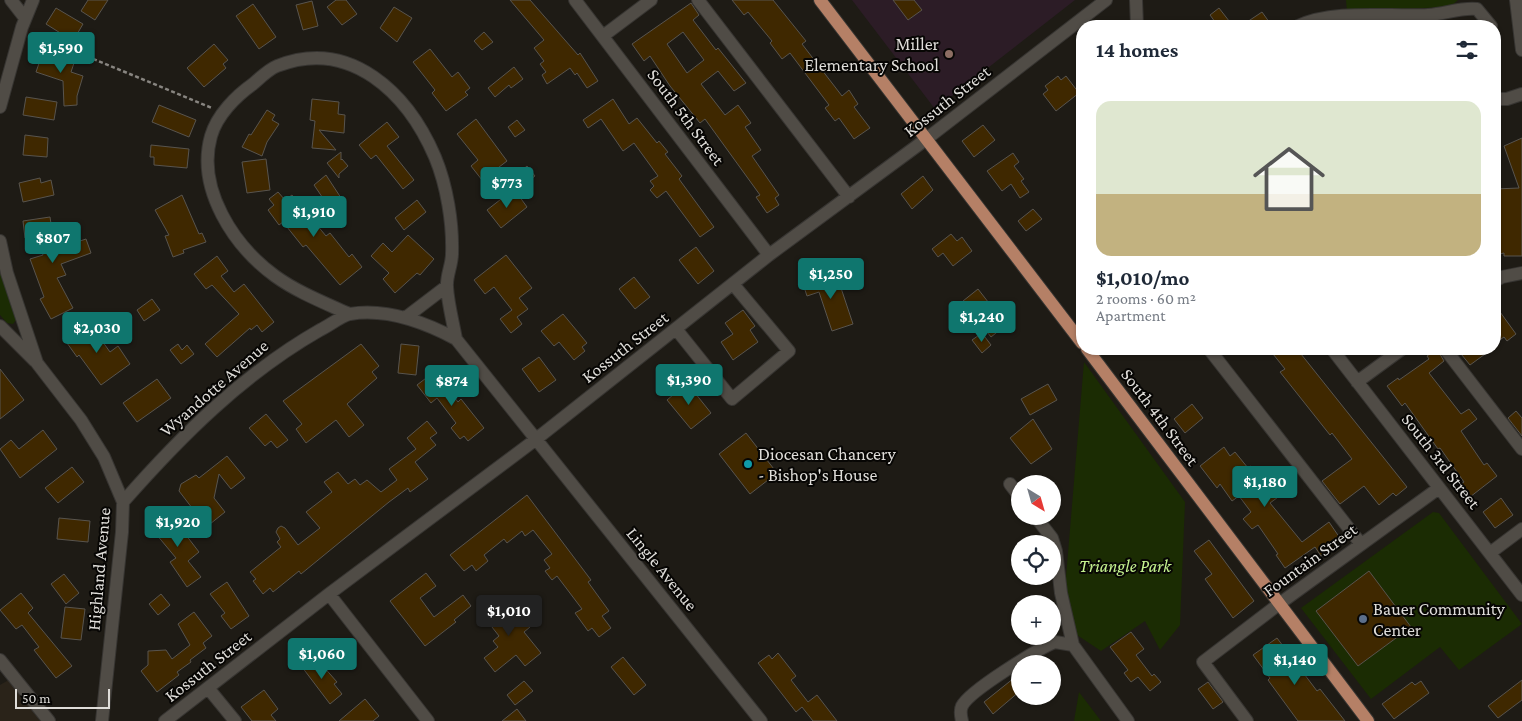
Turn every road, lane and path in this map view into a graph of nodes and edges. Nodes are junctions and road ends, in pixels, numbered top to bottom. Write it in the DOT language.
graph roads {
  1 [pos="11,0"];
  2 [pos="33,0"];
  3 [pos="575,0"];
  4 [pos="651,0"];
  5 [pos="698,0"];
  6 [pos="820,0"];
  7 [pos="1106,0"];
  8 [pos="1136,0"];
  9 [pos="1516,0"];
  10 [pos="25,18"];
  11 [pos="1080,20"];
  12 [pos="1137,20"];
  13 [pos="1318,20"];
  14 [pos="1486,20"];
  15 [pos="1076,23"];
  16 [pos="33,34"];
  17 [pos="603,36"];
  18 [pos="1522,50"];
  19 [pos="1521,93"];
  20 [pos="1501,99"];
  21 [pos="0,107"];
  22 [pos="224,112"];
  23 [pos="925,140"];
  24 [pos="849,197"];
  25 [pos="0,241"];
  26 [pos="769,255"];
  27 [pos="1522,272"];
  28 [pos="1501,278"];
  29 [pos="733,284"];
  30 [pos="447,286"];
  31 [pos="349,314"];
  32 [pos="405,318"];
  33 [pos="0,326"];
  34 [pos="676,329"];
  35 [pos="1076,335"];
  36 [pos="456,339"];
  37 [pos="1092,355"];
  38 [pos="1214,355"];
  39 [pos="1337,355"];
  40 [pos="1394,355"];
  41 [pos="1450,355"];
  42 [pos="37,363"];
  43 [pos="1357,382"];
  44 [pos="535,440"];
  45 [pos="1522,449"];
  46 [pos="1439,488"];
  47 [pos="123,502"];
  48 [pos="1042,525"];
  49 [pos="1522,529"];
  50 [pos="1361,544"];
  51 [pos="1490,553"];
  52 [pos="329,594"];
  53 [pos="1522,595"];
  54 [pos="1279,604"];
  55 [pos="1073,645"];
  56 [pos="0,660"];
  57 [pos="208,688"];
  58 [pos="49,721"];
  59 [pos="102,721"];
  60 [pos="165,721"];
  61 [pos="235,721"];
  62 [pos="428,721"];
  63 [pos="761,721"];
  64 [pos="962,721"];
  65 [pos="1128,721"];
  66 [pos="1247,721"];
  67 [pos="1368,721"];
  1 -- 10 [label="street"];
  2 -- 10 [label="street"];
  3 -- 17 [label="street, South 5th Street"];
  4 -- 17 [label="street"];
  5 -- 24 [label="street"];
  6 -- 23 [label="main road"];
  7 -- 11 [label="street, Kossuth Street"];
  8 -- 12 [label="street"];
  9 -- 18 [label="street"];
  10 -- 21 [label="street"];
  13 -- 14 [label="street"];
  15 -- 23 [label="street, Kossuth Street"];
  16 -- 22 [label="path"];
  17 -- 26 [label="street, South 5th Street"];
  19 -- 20 [label="street"];
  22 -- 30 [label="street"];
  22 -- 31 [label="street"];
  23 -- 24 [label="street, Kossuth Street"];
  23 -- 35 [label="main road"];
  24 -- 26 [label="street, Kossuth Street"];
  25 -- 42 [label="street, Highland Avenue"];
  26 -- 29 [label="street, Kossuth Street"];
  27 -- 28 [label="street"];
  29 -- 34 [label="street, Kossuth Street"];
  29 -- 34 [label="street"];
  30 -- 32 [label="street"];
  30 -- 36 [label="street"];
  31 -- 32 [label="street"];
  31 -- 47 [label="street, Wyandotte Avenue"];
  32 -- 36 [label="street"];
  33 -- 42 [label="street"];
  34 -- 44 [label="street, Kossuth Street"];
  36 -- 44 [label="street, Lingle Avenue"];
  37 -- 54 [label="main road, South 4th Street"];
  38 -- 50 [label="street"];
  39 -- 43 [label="street, South 3rd Street"];
  40 -- 43 [label="street"];
  41 -- 45 [label="street"];
  42 -- 47 [label="street, Highland Avenue"];
  43 -- 46 [label="street, South 3rd Street"];
  44 -- 52 [label="street, Kossuth Street"];
  44 -- 63 [label="street, Lingle Avenue"];
  46 -- 50 [label="street, Fountain Street"];
  46 -- 51 [label="street, South 3rd Street"];
  47 -- 59 [label="street, Highland Avenue"];
  48 -- 55 [label="street"];
  49 -- 51 [label="street"];
  50 -- 54 [label="street, Fountain Street"];
  51 -- 53 [label="street, South 3rd Street"];
  52 -- 57 [label="street, Kossuth Street"];
  52 -- 62 [label="street"];
  54 -- 66 [label="street, Fountain Street"];
  54 -- 67 [label="main road, South 4th Street"];
  55 -- 64 [label="street"];
  55 -- 65 [label="street"];
  56 -- 58 [label="street"];
  57 -- 60 [label="street, Kossuth Street"];
  57 -- 61 [label="street"];
}
